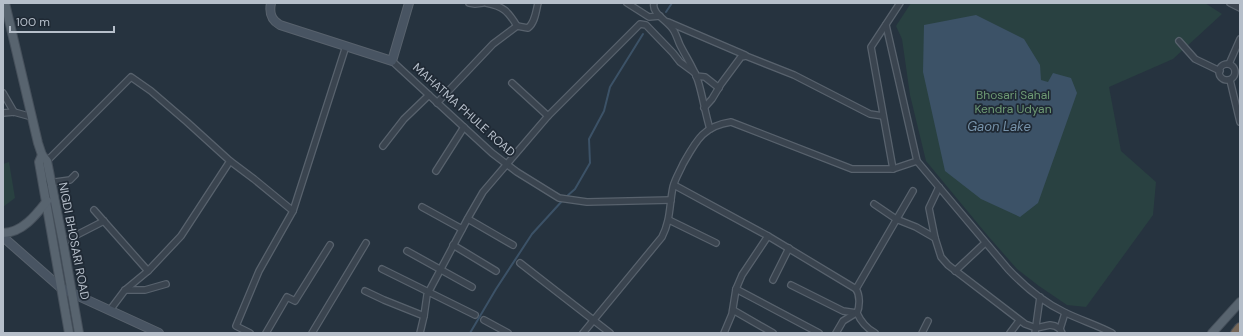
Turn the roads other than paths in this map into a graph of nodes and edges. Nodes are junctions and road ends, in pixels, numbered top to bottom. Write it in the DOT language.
graph roads {
  1 [pos="5,3"];
  2 [pos="271,3"];
  3 [pos="409,3"];
  4 [pos="469,3"];
  5 [pos="483,3"];
  6 [pos="486,3"];
  7 [pos="538,3"];
  8 [pos="627,3"];
  9 [pos="654,3"];
  10 [pos="900,3"];
  11 [pos="1230,3"];
  12 [pos="1240,8"];
  13 [pos="660,16"];
  14 [pos="6,21"];
  15 [pos="668,22"];
  16 [pos="886,25"];
  17 [pos="517,26"];
  18 [pos="1240,39"];
  19 [pos="1179,41"];
  20 [pos="346,46"];
  21 [pos="746,56"];
  22 [pos="392,61"];
  23 [pos="1229,64"];
  24 [pos="1220,71"];
  25 [pos="695,74"];
  26 [pos="1230,80"];
  27 [pos="512,83"];
  28 [pos="719,88"];
  29 [pos="3,93"];
  30 [pos="429,95"];
  31 [pos="437,103"];
  32 [pos="704,108"];
  33 [pos="14,112"];
  34 [pos="3,113"];
  35 [pos="548,116"];
  36 [pos="883,116"];
  37 [pos="32,117"];
  38 [pos="1240,122"];
  39 [pos="464,127"];
  40 [pos="710,129"];
  41 [pos="383,146"];
  42 [pos="43,159"];
  43 [pos="230,161"];
  44 [pos="917,161"];
  45 [pos="506,164"];
  46 [pos="893,169"];
  47 [pos="436,171"];
  48 [pos="75,175"];
  49 [pos="47,183"];
  50 [pos="674,185"];
  51 [pos="939,187"];
  52 [pos="914,191"];
  53 [pos="671,200"];
  54 [pos="47,201"];
  55 [pos="874,204"];
  56 [pos="422,207"];
  57 [pos="94,210"];
  58 [pos="293,211"];
  59 [pos="468,218"];
  60 [pos="896,219"];
  61 [pos="669,220"];
  62 [pos="104,221"];
  63 [pos="462,229"];
  64 [pos="3,233"];
  65 [pos="768,236"];
  66 [pos="3,237"];
  67 [pos="935,238"];
  68 [pos="64,242"];
  69 [pos="366,243"];
  70 [pos="716,243"];
  71 [pos="986,243"];
  72 [pos="330,245"];
  73 [pos="453,245"];
  74 [pos="513,245"];
  75 [pos="789,248"];
  76 [pos="407,251"];
  77 [pos="520,263"];
  78 [pos="382,268"];
  79 [pos="441,269"];
  80 [pos="148,271"];
  81 [pos="496,271"];
  82 [pos="955,271"];
  83 [pos="773,280"];
  84 [pos="166,284"];
  85 [pos="790,284"];
  86 [pos="472,287"];
  87 [pos="61,288"];
  88 [pos="736,289"];
  89 [pos="856,289"];
  90 [pos="125,290"];
  91 [pos="365,291"];
  92 [pos="429,292"];
  93 [pos="72,293"];
  94 [pos="1040,297"];
  95 [pos="1240,302"];
  96 [pos="110,310"];
  97 [pos="733,310"];
  98 [pos="856,313"];
  99 [pos="1065,313"];
  100 [pos="475,315"];
  101 [pos="424,316"];
  102 [pos="484,320"];
  103 [pos="594,321"];
  104 [pos="928,321"];
  105 [pos="1019,321"];
  106 [pos="1240,328"];
  107 [pos="1036,331"];
  108 [pos="1061,331"];
  109 [pos="69,333"];
  110 [pos="79,333"];
  111 [pos="159,333"];
  112 [pos="250,333"];
  113 [pos="266,333"];
  114 [pos="312,333"];
  115 [pos="420,333"];
  116 [pos="508,333"];
  117 [pos="583,333"];
  118 [pos="610,333"];
  119 [pos="724,333"];
  120 [pos="773,333"];
  121 [pos="819,333"];
  122 [pos="836,333"];
  123 [pos="875,333"];
  124 [pos="922,333"];
  125 [pos="1010,333"];
  126 [pos="1112,333"];
  127 [pos="1212,333"];
  128 [pos="1236,333"];
  1 -- 14 [label="main road, NIGDI BHOSARI ROAD"];
  2 -- 20 [label="street"];
  3 -- 22 [label="street"];
  4 -- 5 [label="street"];
  6 -- 17 [label="street"];
  7 -- 17 [label="street"];
  8 -- 13 [label="street"];
  9 -- 13 [label="street"];
  10 -- 16 [label="street"];
  11 -- 12 [label="street"];
  13 -- 15 [label="street"];
  14 -- 37 [label="main road, NIGDI BHOSARI ROAD"];
  15 -- 21 [label="street"];
  15 -- 25 [label="street"];
  16 -- 36 [label="street"];
  16 -- 44 [label="street"];
  17 -- 31 [label="street"];
  18 -- 23 [label="street"];
  19 -- 24 [label="street"];
  20 -- 22 [label="street"];
  20 -- 58 [label="street"];
  21 -- 28 [label="street"];
  21 -- 36 [label="street"];
  22 -- 30 [label="street, MAHATMA PHULE ROAD"];
  23 -- 24 [label="street"];
  23 -- 26 [label="street"];
  24 -- 26 [label="street"];
  25 -- 28 [label="street"];
  25 -- 32 [label="street"];
  25 -- 35 [label="street"];
  26 -- 38 [label="street"];
  27 -- 35 [label="street"];
  28 -- 32 [label="street"];
  29 -- 33 [label="street"];
  30 -- 31 [label="street, MAHATMA PHULE ROAD"];
  30 -- 41 [label="street"];
  31 -- 39 [label="street, MAHATMA PHULE ROAD"];
  32 -- 40 [label="street"];
  33 -- 34 [label="street"];
  33 -- 37 [label="street"];
  35 -- 45 [label="street"];
  36 -- 46 [label="street"];
  37 -- 42 [label="main road, NIGDI BHOSARI ROAD"];
  39 -- 45 [label="street, MAHATMA PHULE ROAD"];
  39 -- 47 [label="street"];
  40 -- 46 [label="street"];
  40 -- 50 [label="street"];
  42 -- 43 [label="street"];
  42 -- 49 [label="main road, NIGDI BHOSARI ROAD"];
  43 -- 58 [label="street"];
  43 -- 80 [label="street"];
  44 -- 46 [label="street"];
  44 -- 51 [label="street"];
  45 -- 53 [label="street, MAHATMA PHULE ROAD"];
  45 -- 59 [label="street"];
  48 -- 49 [label="street"];
  49 -- 54 [label="main road, NIGDI BHOSARI ROAD"];
  49 -- 68 [label="main road, NIGDI BHOSARI ROAD"];
  50 -- 53 [label="street"];
  50 -- 65 [label="street"];
  51 -- 67 [label="street"];
  51 -- 71 [label="street"];
  52 -- 60 [label="street"];
  53 -- 61 [label="street"];
  54 -- 64 [label="main road"];
  54 -- 87 [label="main road, NIGDI BHOSARI ROAD"];
  55 -- 60 [label="street"];
  56 -- 63 [label="street"];
  57 -- 62 [label="street"];
  58 -- 112 [label="street"];
  59 -- 63 [label="street"];
  59 -- 74 [label="street"];
  60 -- 67 [label="street"];
  60 -- 89 [label="street"];
  61 -- 70 [label="street"];
  61 -- 103 [label="street"];
  62 -- 68 [label="street"];
  62 -- 80 [label="street"];
  63 -- 73 [label="street"];
  65 -- 75 [label="street"];
  65 -- 88 [label="street"];
  66 -- 87 [label="street"];
  67 -- 82 [label="street"];
  68 -- 93 [label="main road, NIGDI BHOSARI ROAD"];
  69 -- 114 [label="street"];
  71 -- 82 [label="street"];
  71 -- 94 [label="street"];
  72 -- 113 [label="street"];
  73 -- 79 [label="street"];
  73 -- 81 [label="street"];
  75 -- 83 [label="street"];
  75 -- 89 [label="street"];
  76 -- 79 [label="street"];
  77 -- 103 [label="street"];
  78 -- 92 [label="street"];
  79 -- 86 [label="street"];
  79 -- 92 [label="street"];
  80 -- 90 [label="street"];
  82 -- 105 [label="street"];
  84 -- 90 [label="street"];
  85 -- 98 [label="street"];
  87 -- 93 [label="street"];
  87 -- 109 [label="main road, NIGDI BHOSARI ROAD"];
  88 -- 97 [label="street"];
  88 -- 121 [label="street"];
  89 -- 98 [label="street"];
  90 -- 96 [label="street"];
  91 -- 101 [label="street"];
  92 -- 100 [label="street"];
  92 -- 101 [label="street"];
  93 -- 96 [label="street"];
  93 -- 110 [label="main road, NIGDI BHOSARI ROAD"];
  94 -- 99 [label="street"];
  94 -- 107 [label="street"];
  95 -- 127 [label="main road"];
  96 -- 111 [label="street"];
  97 -- 119 [label="street"];
  97 -- 120 [label="street"];
  98 -- 122 [label="street"];
  98 -- 123 [label="street"];
  99 -- 108 [label="street"];
  99 -- 126 [label="street"];
  101 -- 115 [label="street"];
  102 -- 116 [label="street"];
  103 -- 117 [label="street"];
  103 -- 118 [label="street"];
  104 -- 124 [label="street"];
  105 -- 107 [label="street"];
  105 -- 125 [label="street"];
  106 -- 128 [label="highway"];
  107 -- 108 [label="street"];
}
